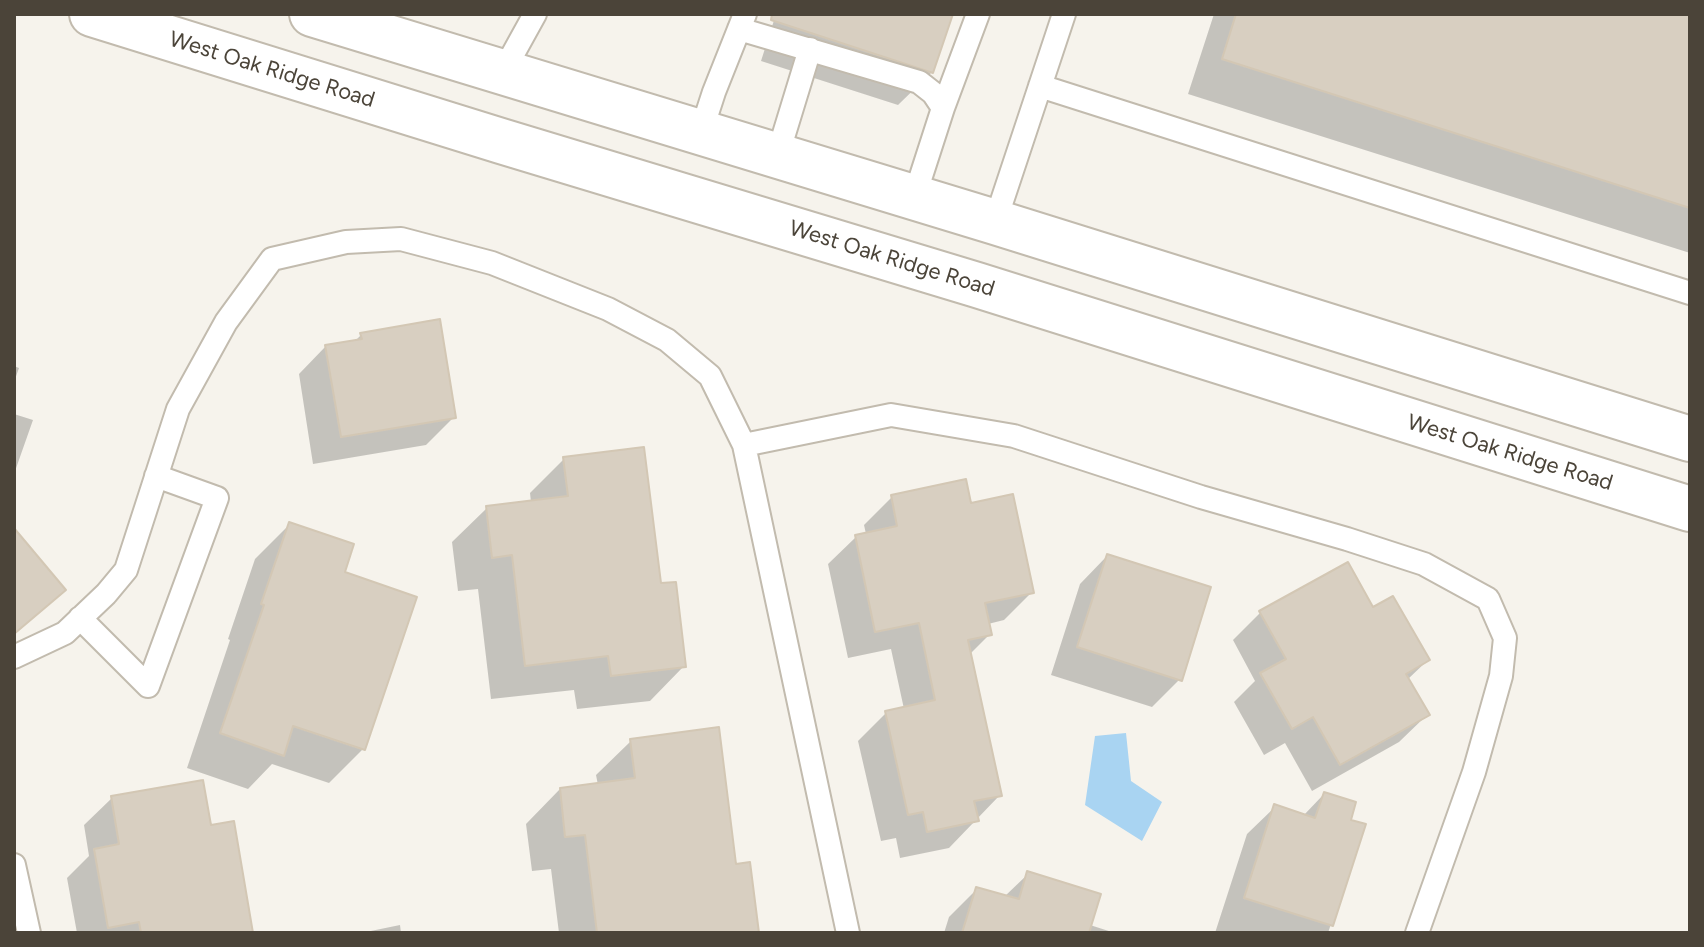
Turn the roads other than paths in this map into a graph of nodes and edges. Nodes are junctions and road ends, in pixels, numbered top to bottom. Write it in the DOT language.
graph roads {
  1 [pos="92,14"];
  2 [pos="312,14"];
  3 [pos="535,14"];
  4 [pos="978,14"];
  5 [pos="1064,14"];
  6 [pos="742,22"];
  7 [pos="810,49"];
  8 [pos="503,72"];
  9 [pos="1040,86"];
  10 [pos="943,108"];
  11 [pos="701,132"];
  12 [pos="777,157"];
  13 [pos="914,198"];
  14 [pos="995,222"];
  15 [pos="791,228"];
  16 [pos="1690,293"];
  17 [pos="1676,434"];
  18 [pos="744,445"];
  19 [pos="156,476"];
  20 [pos="1640,493"];
  21 [pos="1690,509"];
  22 [pos="80,618"];
  23 [pos="14,657"];
  24 [pos="14,865"];
  25 [pos="29,933"];
  26 [pos="848,933"];
  27 [pos="1417,933"];
  1 -- 15 [label="street, West Oak Ridge Road"];
  2 -- 8 [label="street"];
  3 -- 8 [label="lane"];
  4 -- 10 [label="lane"];
  5 -- 9 [label="lane"];
  6 -- 7 [label="lane"];
  6 -- 11 [label="lane"];
  7 -- 10 [label="lane"];
  7 -- 12 [label="lane"];
  8 -- 11 [label="street"];
  9 -- 14 [label="lane"];
  9 -- 16 [label="lane"];
  10 -- 13 [label="lane"];
  11 -- 12 [label="street"];
  12 -- 13 [label="street"];
  13 -- 14 [label="street"];
  14 -- 15 [label="street"];
  14 -- 17 [label="street"];
  15 -- 20 [label="street, West Oak Ridge Road"];
  17 -- 20 [label="street"];
  18 -- 19 [label="lane"];
  18 -- 26 [label="lane"];
  18 -- 27 [label="lane"];
  19 -- 22 [label="lane"];
  19 -- 22 [label="lane"];
  20 -- 21 [label="street, West Oak Ridge Road"];
  22 -- 23 [label="lane"];
  24 -- 25 [label="lane"];
}
